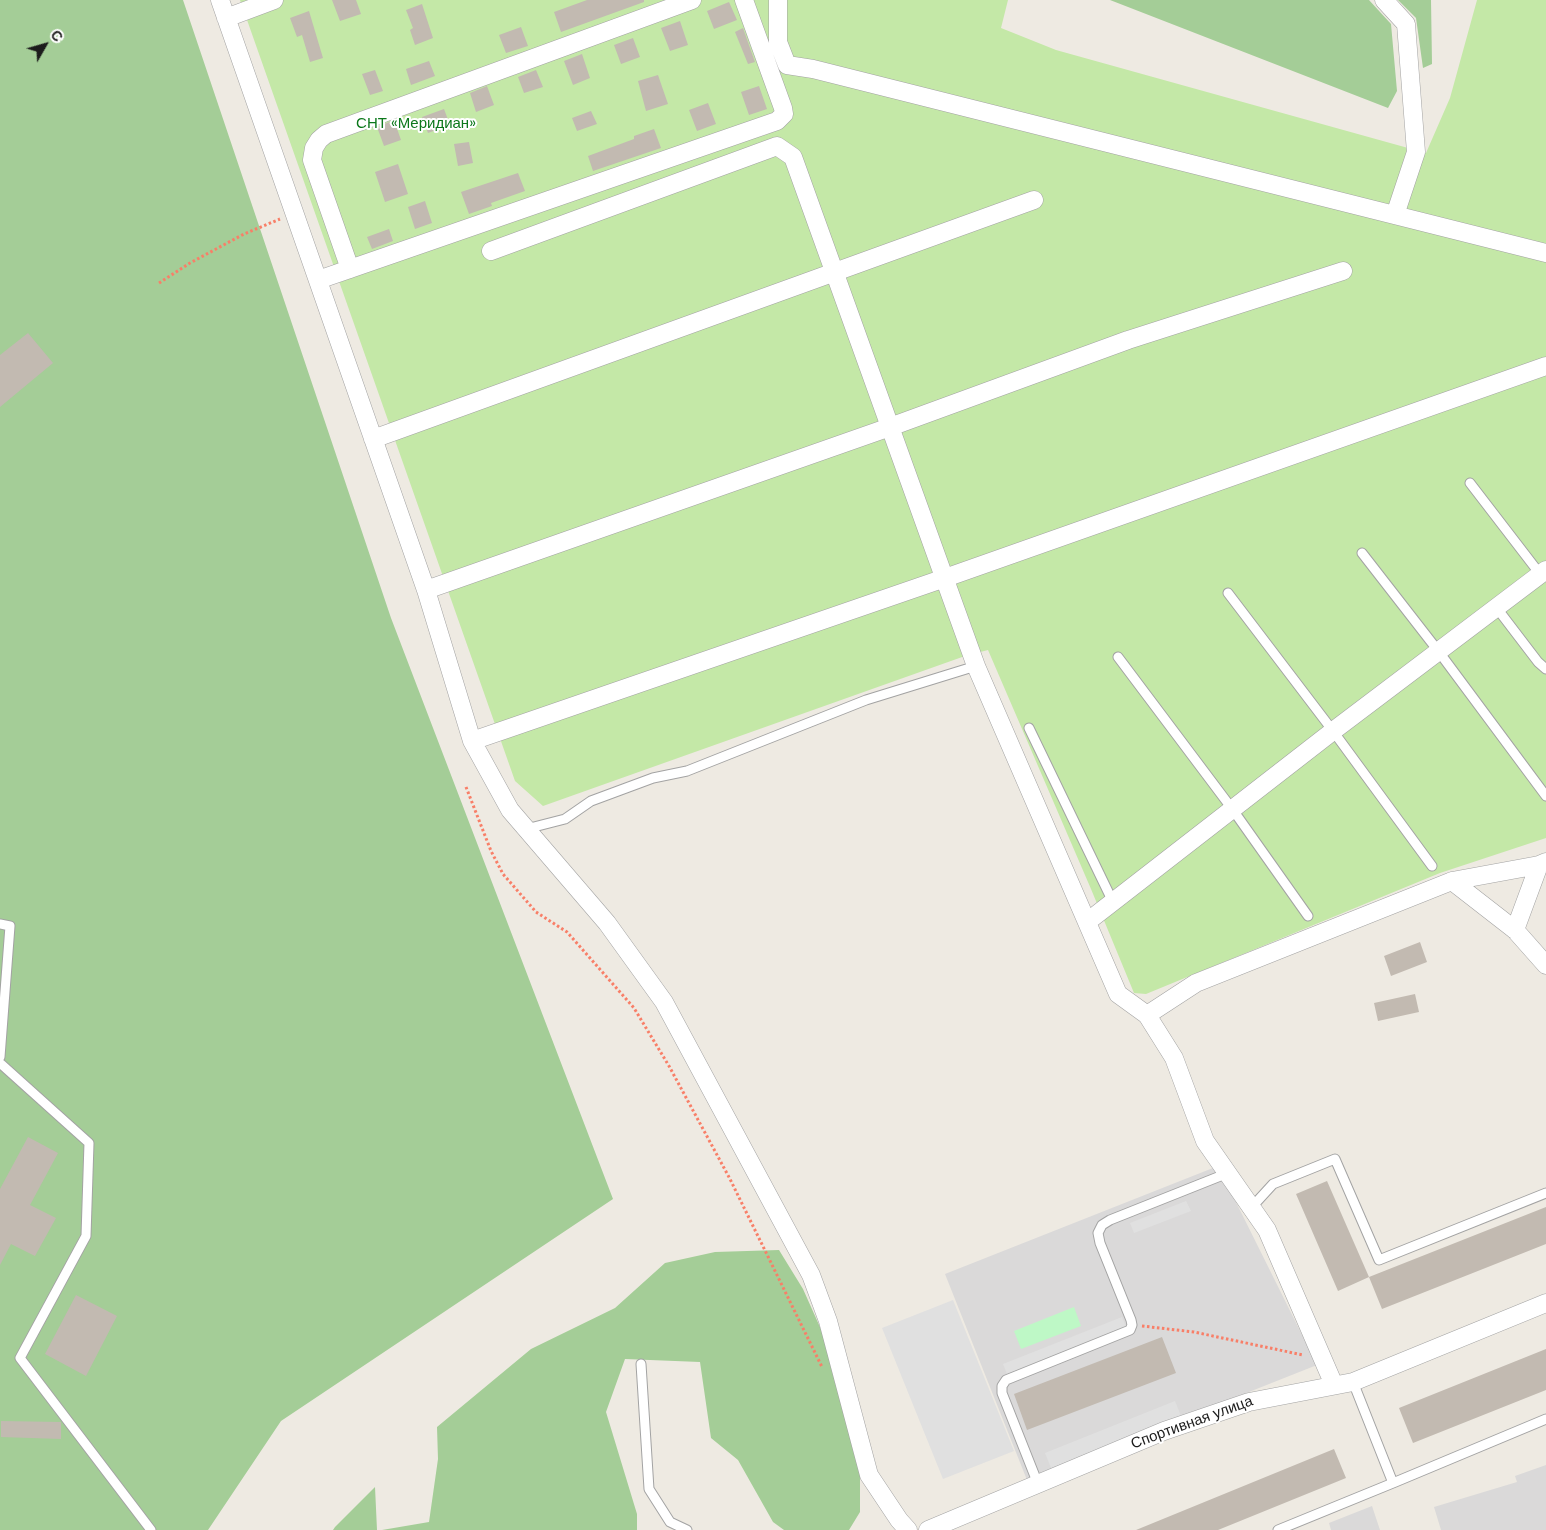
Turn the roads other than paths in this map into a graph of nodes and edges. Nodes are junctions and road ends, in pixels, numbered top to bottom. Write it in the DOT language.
graph roads {
  1 [pos="220,0"];
  2 [pos="274,0"];
  3 [pos="692,0"];
  4 [pos="744,0"];
  5 [pos="778,0"];
  6 [pos="1384,0"];
  7 [pos="226,18"];
  8 [pos="1034,200"];
  9 [pos="1395,215"];
  10 [pos="491,250"];
  11 [pos="1546,253"];
  12 [pos="350,269"];
  13 [pos="1343,271"];
  14 [pos="835,273"];
  15 [pos="318,280"];
  16 [pos="1546,366"];
  17 [pos="890,427"];
  18 [pos="373,439"];
  19 [pos="1470,483"];
  20 [pos="1362,553"];
  21 [pos="1543,572"];
  22 [pos="945,578"];
  23 [pos="426,590"];
  24 [pos="1228,593"];
  25 [pos="1496,608"];
  26 [pos="1439,652"];
  27 [pos="1118,657"];
  28 [pos="976,666"];
  29 [pos="1546,669"];
  30 [pos="1029,728"];
  31 [pos="1334,731"];
  32 [pos="472,741"];
  33 [pos="1546,796"];
  34 [pos="1233,810"];
  35 [pos="526,829"];
  36 [pos="1542,863"];
  37 [pos="1432,866"];
  38 [pos="1452,881"];
  39 [pos="1113,902"];
  40 [pos="1308,916"];
  41 [pos="1087,922"];
  42 [pos="0,924"];
  43 [pos="1515,930"];
  44 [pos="1546,965"];
  45 [pos="1147,1015"];
  46 [pos="0,1056"];
  47 [pos="0,1063"];
  48 [pos="1228,1173"];
  49 [pos="1546,1193"];
  50 [pos="1251,1208"];
  51 [pos="1546,1303"];
  52 [pos="641,1364"];
  53 [pos="1353,1382"];
  54 [pos="1334,1385"];
  55 [pos="1546,1420"];
  56 [pos="1392,1483"];
  57 [pos="1038,1484"];
  58 [pos="151,1530"];
  59 [pos="687,1530"];
  60 [pos="908,1530"];
  61 [pos="928,1530"];
  62 [pos="1278,1530"];
  1 -- 7 [label="street"];
  2 -- 7 [label="street"];
  3 -- 12 [label="street"];
  4 -- 12 [label="street"];
  5 -- 9 [label="street"];
  6 -- 9 [label="street"];
  7 -- 15 [label="street"];
  8 -- 14 [label="street"];
  9 -- 11 [label="street"];
  10 -- 14 [label="street"];
  12 -- 15 [label="street"];
  13 -- 17 [label="street"];
  14 -- 17 [label="street"];
  14 -- 18 [label="street"];
  15 -- 18 [label="street"];
  16 -- 22 [label="street"];
  17 -- 22 [label="street"];
  17 -- 23 [label="street"];
  18 -- 23 [label="street"];
  19 -- 21 [label="lane"];
  20 -- 26 [label="lane"];
  21 -- 25 [label="street"];
  22 -- 28 [label="street"];
  22 -- 32 [label="street"];
  23 -- 32 [label="street"];
  24 -- 31 [label="lane"];
  25 -- 26 [label="street"];
  25 -- 29 [label="lane"];
  26 -- 31 [label="street"];
  26 -- 33 [label="lane"];
  27 -- 34 [label="lane"];
  28 -- 35 [label="lane"];
  28 -- 41 [label="street"];
  30 -- 39 [label="lane"];
  31 -- 34 [label="street"];
  31 -- 37 [label="lane"];
  32 -- 35 [label="street"];
  34 -- 39 [label="street"];
  34 -- 40 [label="lane"];
  35 -- 60 [label="street"];
  36 -- 38 [label="street"];
  36 -- 43 [label="street"];
  38 -- 43 [label="street"];
  38 -- 45 [label="street"];
  39 -- 41 [label="street"];
  41 -- 45 [label="street"];
  42 -- 46 [label="lane"];
  43 -- 44 [label="street"];
  45 -- 48 [label="street"];
  47 -- 58 [label="lane"];
  48 -- 50 [label="street"];
  48 -- 57 [label="lane"];
  49 -- 50 [label="lane"];
  50 -- 54 [label="street"];
  51 -- 53 [label="street, Спортивная улица"];
  52 -- 59 [label="lane"];
  53 -- 54 [label="street, Спортивная улица"];
  53 -- 56 [label="lane"];
  54 -- 57 [label="street, Спортивная улица"];
  55 -- 56 [label="lane"];
  56 -- 62 [label="lane"];
  57 -- 61 [label="street, Спортивная улица"];
}
